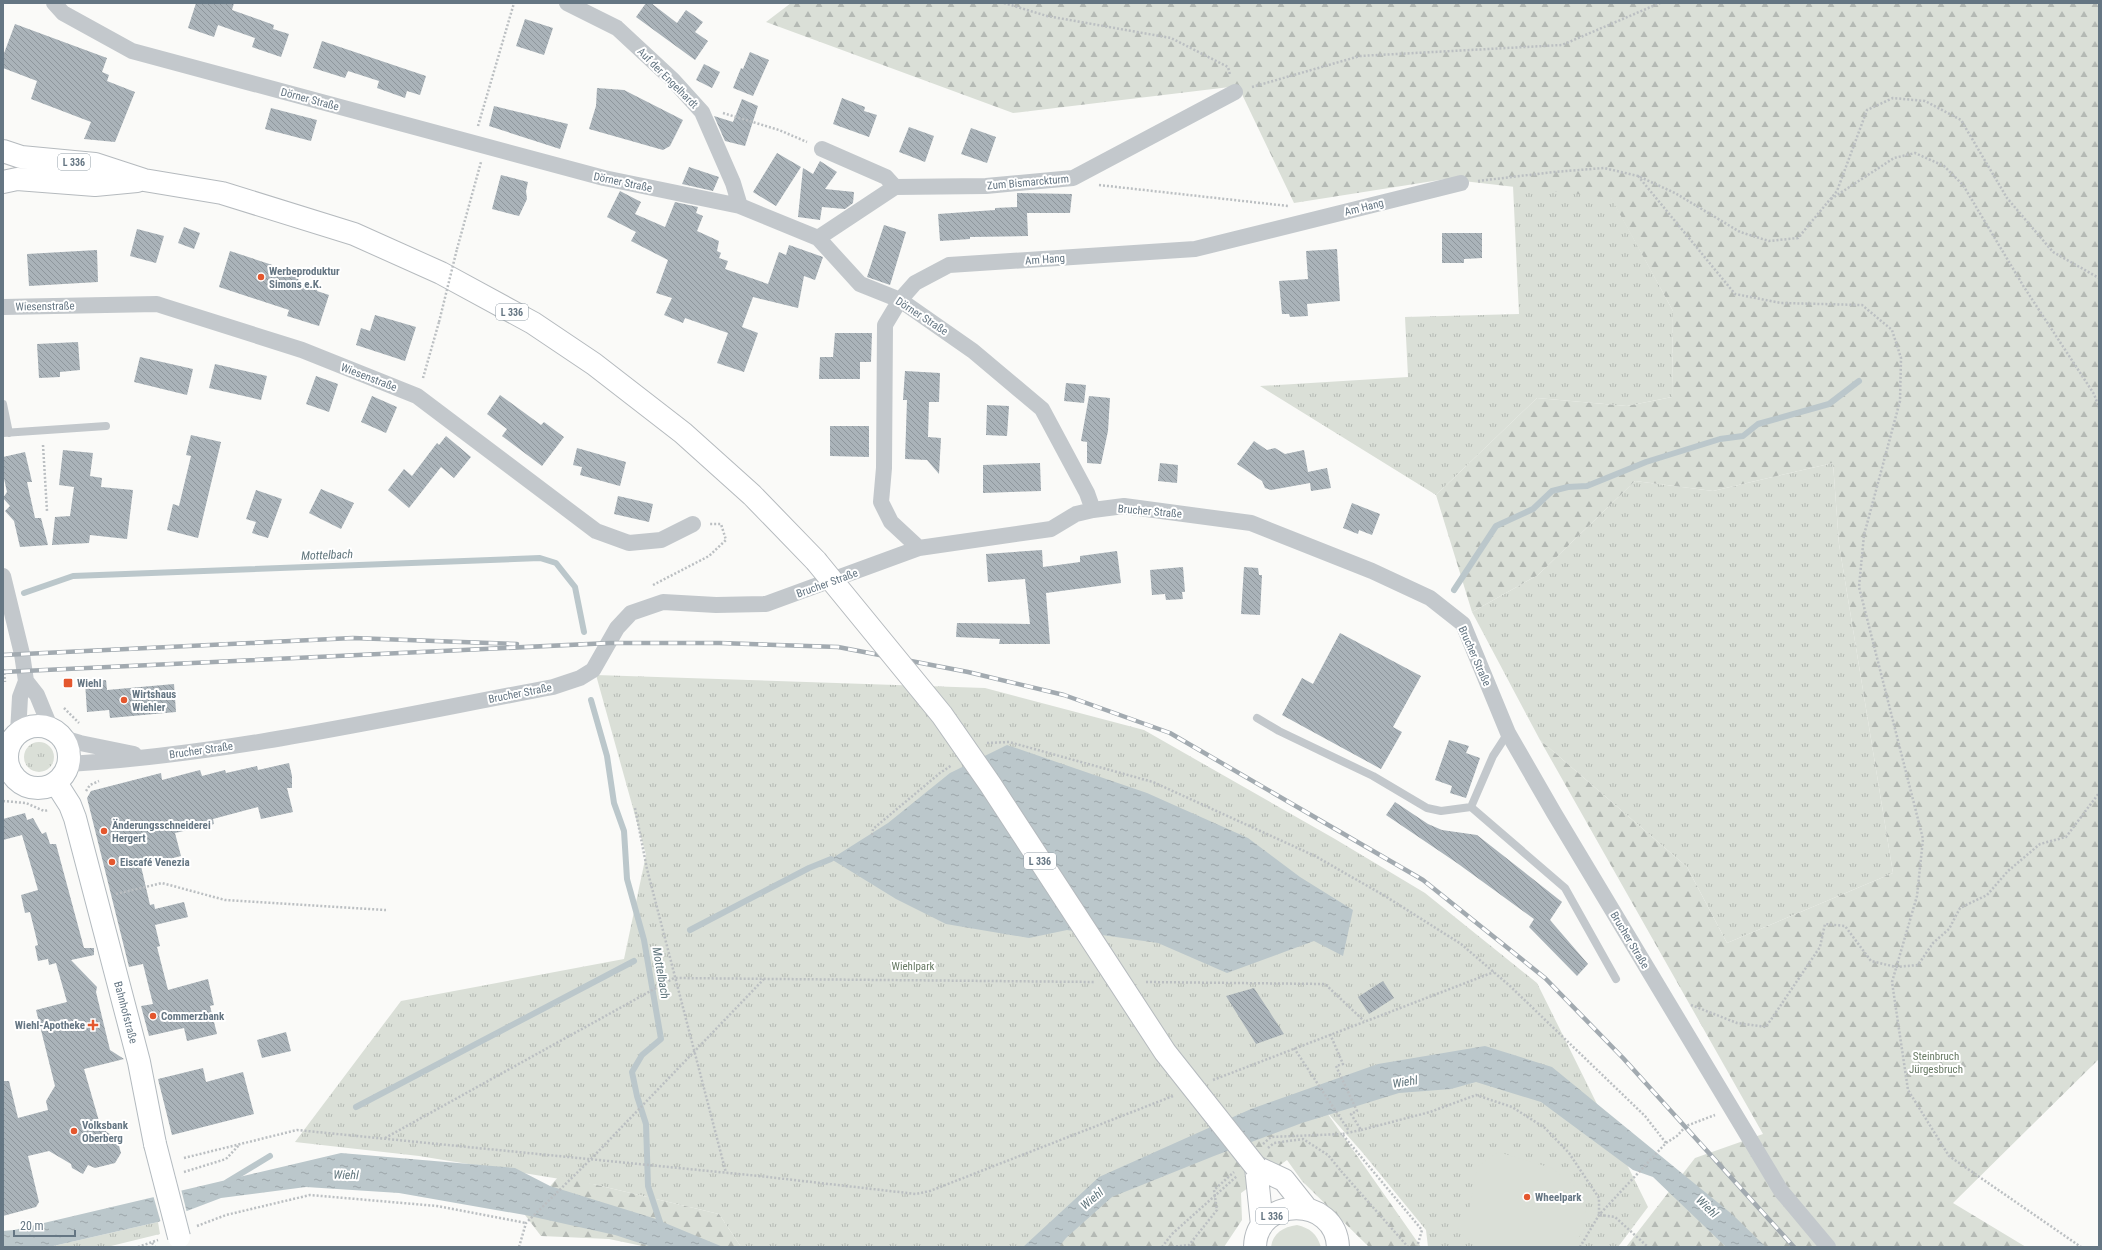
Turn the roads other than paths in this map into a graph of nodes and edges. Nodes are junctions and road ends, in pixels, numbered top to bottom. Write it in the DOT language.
graph roads {
  1 [pos="54,3"];
  2 [pos="567,3"];
  3 [pos="1235,92"];
  4 [pos="822,149"];
  5 [pos="3,151"];
  6 [pos="144,180"];
  7 [pos="3,182"];
  8 [pos="1461,183"];
  9 [pos="895,187"];
  10 [pos="740,206"];
  11 [pos="818,238"];
  12 [pos="900,300"];
  13 [pos="3,307"];
  14 [pos="3,404"];
  15 [pos="106,426"];
  16 [pos="6,433"];
  17 [pos="1093,510"];
  18 [pos="693,524"];
  19 [pos="919,548"];
  20 [pos="3,576"];
  21 [pos="26,680"];
  22 [pos="1257,718"];
  23 [pos="57,733"];
  24 [pos="1508,733"];
  25 [pos="9,746"];
  26 [pos="147,756"];
  27 [pos="69,764"];
  28 [pos="11,782"];
  29 [pos="56,783"];
  30 [pos="1471,807"];
  31 [pos="1616,979"];
  32 [pos="1256,1167"];
  33 [pos="1307,1209"];
  34 [pos="1262,1225"];
  35 [pos="179,1238"];
  36 [pos="1255,1247"];
  37 [pos="1338,1247"];
  38 [pos="1828,1247"];
  1 -- 10 [label="street, Dörner Straße"];
  2 -- 10 [label="street, Auf der Engelhardt"];
  3 -- 9 [label="street, Zum Bismarckturm"];
  4 -- 9 [label="street"];
  5 -- 6 [label="main road, L 336"];
  6 -- 7 [label="main road, L 336"];
  6 -- 32 [label="main road, L 336, bridge"];
  8 -- 12 [label="street, Am Hang"];
  9 -- 11 [label="street"];
  10 -- 11 [label="street, Dörner Straße"];
  11 -- 12 [label="street, Dörner Straße"];
  12 -- 17 [label="street, Dörner Straße"];
  12 -- 19 [label="street, Am Hang"];
  13 -- 18 [label="street, Wiesenstraße"];
  14 -- 16 [label="lane"];
  15 -- 16 [label="lane"];
  17 -- 19 [label="street, Brucher Straße"];
  17 -- 24 [label="street, Brucher Straße"];
  19 -- 26 [label="street, Brucher Straße"];
  20 -- 21 [label="street"];
  21 -- 23 [label="street"];
  21 -- 25 [label="street"];
  22 -- 30 [label="lane"];
  23 -- 25 [label="main road"];
  23 -- 26 [label="street, Brucher Straße"];
  23 -- 27 [label="main road"];
  24 -- 30 [label="lane"];
  24 -- 38 [label="street, Brucher Straße"];
  25 -- 28 [label="main road"];
  26 -- 27 [label="street, Brucher Straße"];
  27 -- 29 [label="main road"];
  28 -- 29 [label="main road"];
  29 -- 35 [label="main road, Bahnhofstraße, bridge"];
  30 -- 31 [label="lane"];
  32 -- 33 [label="main road, L 336"];
  32 -- 34 [label="main road, L 336"];
  33 -- 34 [label="main road, L 336"];
  33 -- 37 [label="main road, L 336"];
  34 -- 36 [label="main road, L 336"];
}
